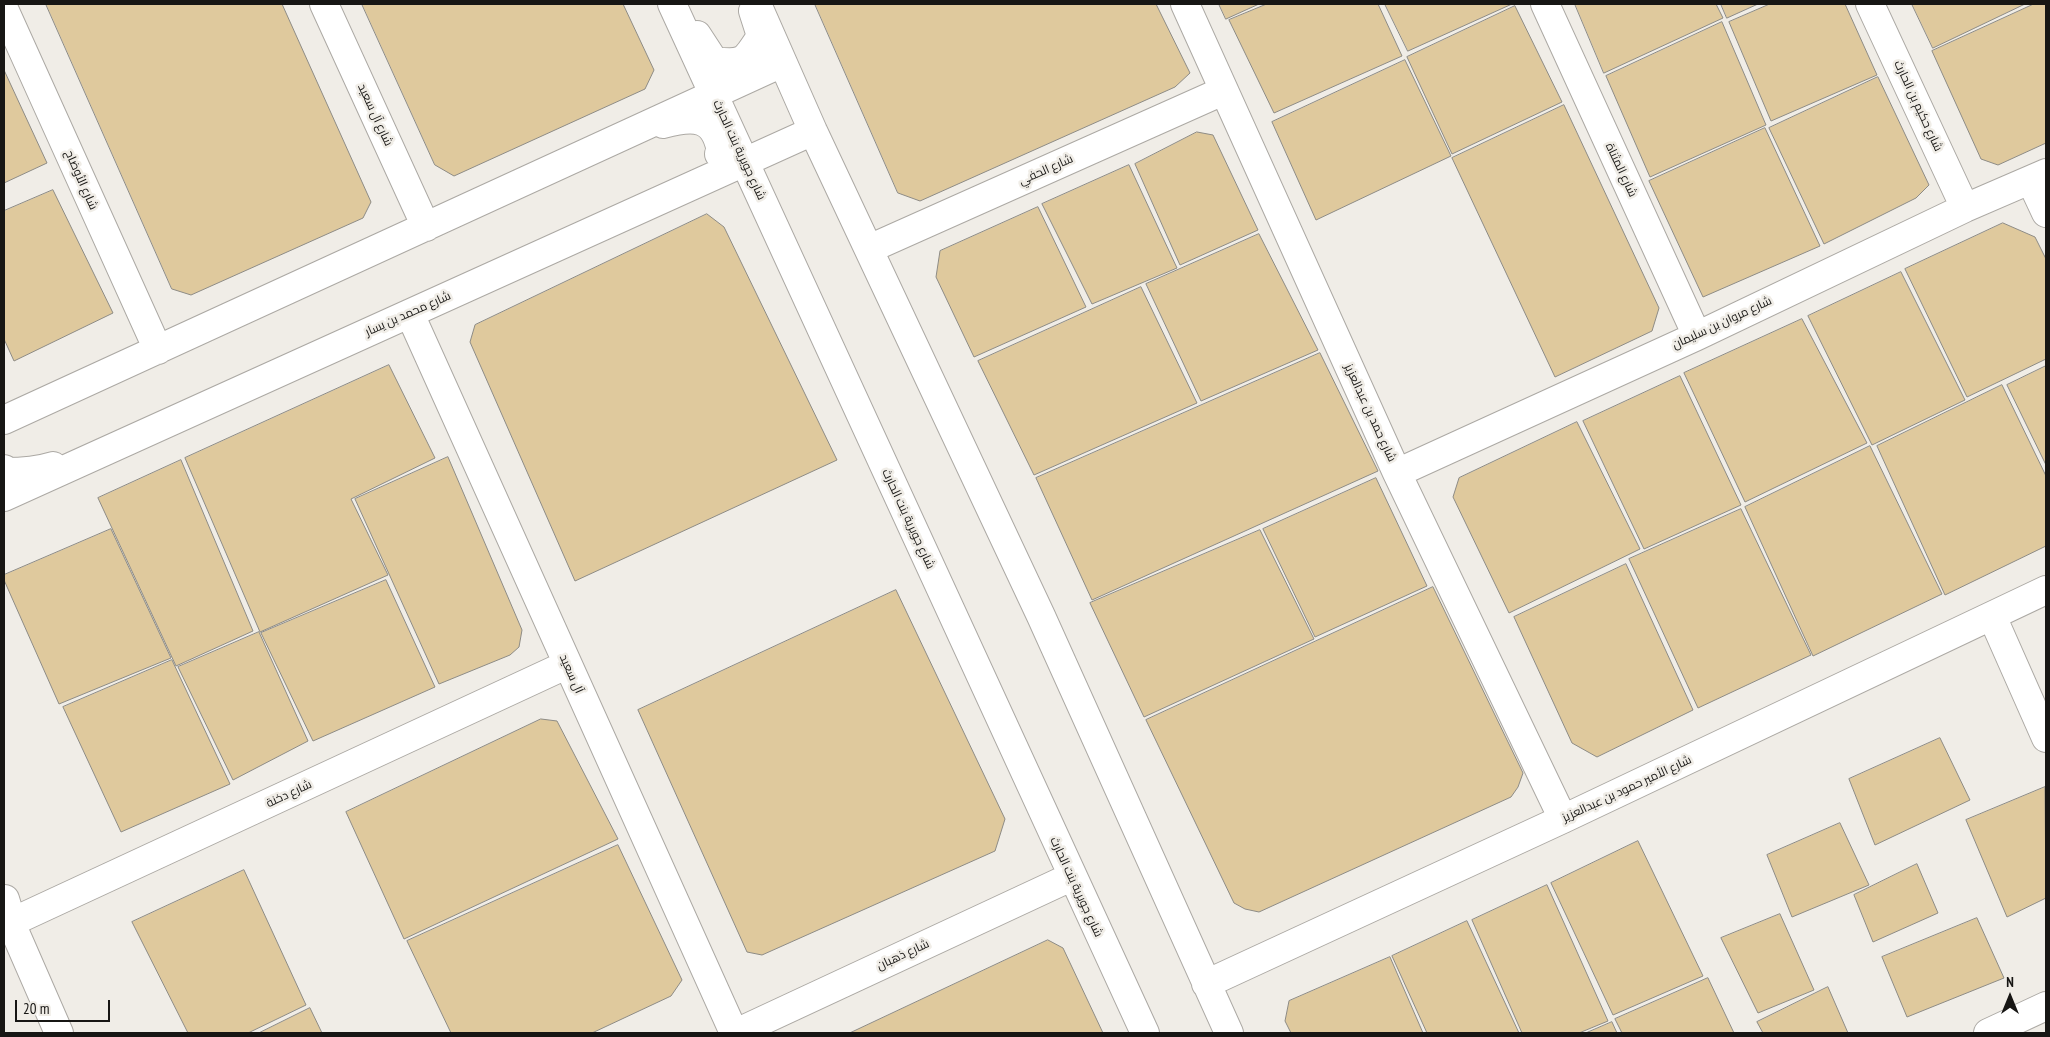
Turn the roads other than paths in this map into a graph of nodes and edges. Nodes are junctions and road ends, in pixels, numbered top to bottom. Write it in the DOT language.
graph roads {
  1 [pos="324,4"];
  2 [pos="672,4"];
  3 [pos="678,4"];
  4 [pos="751,4"];
  5 [pos="757,4"];
  6 [pos="1185,4"];
  7 [pos="1545,4"];
  8 [pos="1870,4"];
  9 [pos="4,9"];
  10 [pos="782,63"];
  11 [pos="1224,91"];
  12 [pos="713,93"];
  13 [pos="813,131"];
  14 [pos="625,134"];
  15 [pos="745,162"];
  16 [pos="2039,177"];
  17 [pos="657,202"];
  18 [pos="1965,208"];
  19 [pos="2046,213"];
  20 [pos="426,227"];
  21 [pos="869,249"];
  22 [pos="410,314"];
  23 [pos="1697,336"];
  24 [pos="158,350"];
  25 [pos="105,374"];
  26 [pos="4,420"];
  27 [pos="4,436"];
  28 [pos="135,437"];
  29 [pos="4,469"];
  30 [pos="1397,473"];
  31 [pos="4,497"];
  32 [pos="2046,590"];
  33 [pos="1992,616"];
  34 [pos="566,665"];
  35 [pos="2046,738"];
  36 [pos="1563,819"];
  37 [pos="1071,877"];
  38 [pos="4,894"];
  39 [pos="8,915"];
  40 [pos="1206,984"];
  41 [pos="2046,1006"];
  42 [pos="59,1033"];
  43 [pos="735,1033"];
  44 [pos="1145,1033"];
  45 [pos="1229,1033"];
  46 [pos="1988,1033"];
  1 -- 20 [label="street, شارع آل سعيد"];
  2 -- 12 [label="street, شارع جويرية بنت الحارث"];
  3 -- 4 [label="street"];
  5 -- 10 [label="street"];
  6 -- 11 [label="street, شارع حمد بن عبدالعزيز"];
  7 -- 23 [label="street, شارع المثناة"];
  8 -- 18 [label="street, شارع حكيم بن الحارث"];
  9 -- 24 [label="street, شارع الأوضاح"];
  10 -- 12 [label="street"];
  10 -- 13 [label="street"];
  11 -- 21 [label="street, شارع الحفي"];
  11 -- 30 [label="street, شارع حمد بن عبدالعزيز"];
  12 -- 14 [label="street"];
  12 -- 15 [label="street, شارع جويرية بنت الحارث"];
  13 -- 15 [label="street, شارع محمد بن يسار"];
  13 -- 21 [label="street"];
  14 -- 17 [label="street"];
  14 -- 20 [label="street"];
  15 -- 17 [label="street, شارع محمد بن يسار"];
  15 -- 37 [label="street, شارع جويرية بنت الحارث"];
  16 -- 18 [label="street, شارع مروان بن سليمان"];
  16 -- 19 [label="street"];
  17 -- 22 [label="street, شارع محمد بن يسار"];
  18 -- 23 [label="street, شارع مروان بن سليمان"];
  20 -- 24 [label="street"];
  21 -- 40 [label="street"];
  22 -- 28 [label="street, شارع محمد بن يسار"];
  22 -- 34 [label="street, آل سعيد"];
  23 -- 30 [label="street, شارع مروان بن سليمان"];
  24 -- 25 [label="street"];
  25 -- 26 [label="street"];
  25 -- 27 [label="street"];
  28 -- 29 [label="street"];
  28 -- 31 [label="street, شارع محمد بن يسار"];
  30 -- 36 [label="street, شارع حمد بن عبدالعزيز"];
  32 -- 33 [label="street, شارع الأمير حمود بن عبدالعزيز"];
  33 -- 35 [label="street"];
  33 -- 36 [label="street, شارع الأمير حمود بن عبدالعزيز"];
  34 -- 39 [label="street, شارع دخنة"];
  34 -- 43 [label="street, آل سعيد"];
  36 -- 40 [label="street, شارع الأمير حمود بن عبدالعزيز"];
  37 -- 43 [label="street, شارع ذهبان"];
  37 -- 44 [label="street, شارع جويرية بنت الحارث"];
  38 -- 39 [label="street"];
  39 -- 42 [label="street"];
  40 -- 45 [label="street"];
  41 -- 46 [label="street"];
}
